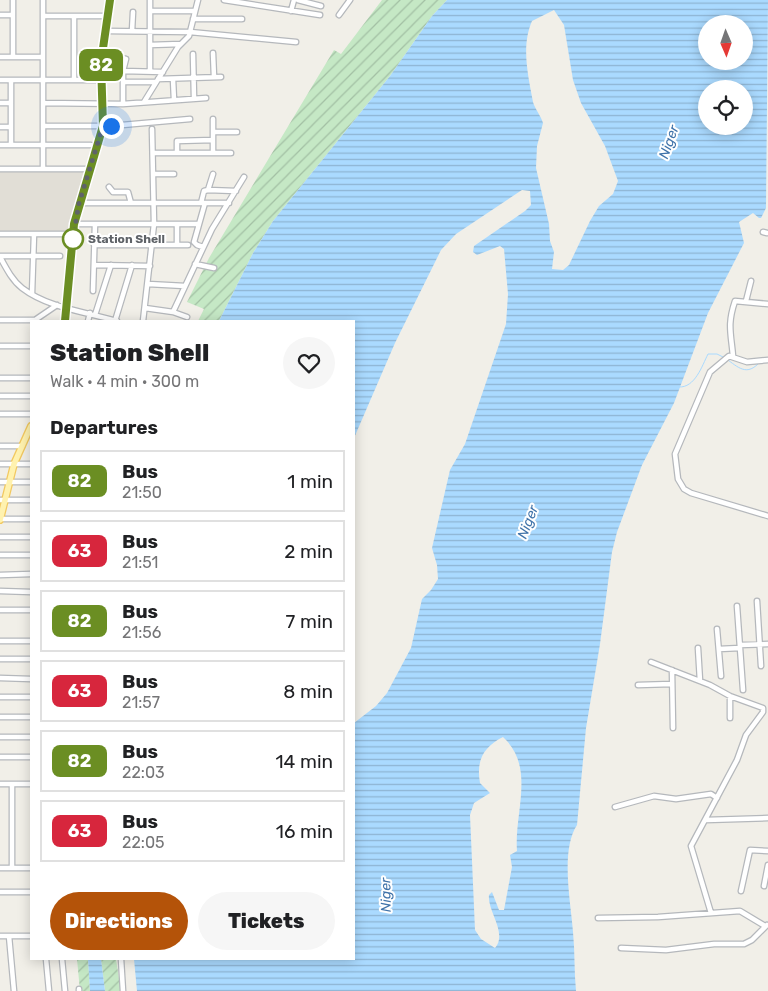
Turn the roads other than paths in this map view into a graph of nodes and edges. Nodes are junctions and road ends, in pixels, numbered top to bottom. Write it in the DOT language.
graph roads {
  1 [pos="13,0"];
  2 [pos="43,0"];
  3 [pos="110,0"];
  4 [pos="150,0"];
  5 [pos="198,0"];
  6 [pos="224,0"];
  7 [pos="266,0"];
  8 [pos="294,0"];
  9 [pos="298,0"];
  10 [pos="350,0"];
  11 [pos="321,6"];
  12 [pos="264,7"];
  13 [pos="150,11"];
  14 [pos="195,11"];
  15 [pos="291,11"];
  16 [pos="133,12"];
  17 [pos="0,15"];
  18 [pos="13,15"];
  19 [pos="320,15"];
  20 [pos="339,15"];
  21 [pos="43,16"];
  22 [pos="74,16"];
  23 [pos="108,16"];
  24 [pos="193,19"];
  25 [pos="242,19"];
  26 [pos="106,31"];
  27 [pos="132,32"];
  28 [pos="150,32"];
  29 [pos="190,32"];
  30 [pos="296,42"];
  31 [pos="181,44"];
  32 [pos="150,45"];
  33 [pos="213,53"];
  34 [pos="193,54"];
  35 [pos="0,57"];
  36 [pos="13,57"];
  37 [pos="43,57"];
  38 [pos="117,57"];
  39 [pos="123,70"];
  40 [pos="150,72"];
  41 [pos="163,72"];
  42 [pos="214,77"];
  43 [pos="221,77"];
  44 [pos="193,78"];
  45 [pos="173,79"];
  46 [pos="0,80"];
  47 [pos="11,80"];
  48 [pos="43,80"];
  49 [pos="74,80"];
  50 [pos="101,80"];
  51 [pos="157,80"];
  52 [pos="123,82"];
  53 [pos="194,98"];
  54 [pos="206,98"];
  55 [pos="174,100"];
  56 [pos="144,102"];
  57 [pos="0,103"];
  58 [pos="11,103"];
  59 [pos="43,103"];
  60 [pos="102,104"];
  61 [pos="123,104"];
  62 [pos="190,119"];
  63 [pos="213,119"];
  64 [pos="43,126"];
  65 [pos="103,126"];
  66 [pos="0,127"];
  67 [pos="11,127"];
  68 [pos="152,129"];
  69 [pos="213,132"];
  70 [pos="237,132"];
  71 [pos="213,140"];
  72 [pos="0,145"];
  73 [pos="11,145"];
  74 [pos="43,145"];
  75 [pos="91,145"];
  76 [pos="154,153"];
  77 [pos="177,153"];
  78 [pos="213,153"];
  79 [pos="231,153"];
  80 [pos="0,168"];
  81 [pos="43,169"];
  82 [pos="89,169"];
  83 [pos="154,174"];
  84 [pos="174,174"];
  85 [pos="213,174"];
  86 [pos="244,178"];
  87 [pos="109,187"];
  88 [pos="208,190"];
  89 [pos="236,191"];
  90 [pos="79,203"];
  91 [pos="131,203"];
  92 [pos="154,203"];
  93 [pos="203,203"];
  94 [pos="229,203"];
  95 [pos="74,224"];
  96 [pos="95,224"];
  97 [pos="154,224"];
  98 [pos="177,224"];
  99 [pos="199,224"];
  100 [pos="0,234"];
  101 [pos="34,234"];
  102 [pos="73,234"];
  103 [pos="94,245"];
  104 [pos="152,245"];
  105 [pos="177,245"];
  106 [pos="188,245"];
  107 [pos="203,247"];
  108 [pos="0,256"];
  109 [pos="34,256"];
  110 [pos="60,256"];
  111 [pos="195,264"];
  112 [pos="94,265"];
  113 [pos="111,265"];
  114 [pos="132,266"];
  115 [pos="150,266"];
  116 [pos="214,268"];
  117 [pos="752,281"];
  118 [pos="148,284"];
  119 [pos="184,286"];
  120 [pos="93,291"];
  121 [pos="32,294"];
  122 [pos="746,302"];
  123 [pos="57,304"];
  124 [pos="768,304"];
  125 [pos="67,308"];
  126 [pos="145,308"];
  127 [pos="173,312"];
  128 [pos="93,314"];
  129 [pos="186,317"];
  130 [pos="0,320"];
  131 [pos="65,320"];
  132 [pos="89,320"];
  133 [pos="110,320"];
  134 [pos="113,320"];
  135 [pos="142,320"];
  136 [pos="0,346"];
  137 [pos="30,346"];
  138 [pos="729,358"];
  139 [pos="768,360"];
  140 [pos="0,378"];
  141 [pos="30,378"];
  142 [pos="0,396"];
  143 [pos="30,396"];
  144 [pos="0,414"];
  145 [pos="30,414"];
  146 [pos="30,428"];
  147 [pos="0,446"];
  148 [pos="22,446"];
  149 [pos="0,464"];
  150 [pos="14,464"];
  151 [pos="30,464"];
  152 [pos="0,482"];
  153 [pos="8,482"];
  154 [pos="30,482"];
  155 [pos="2,500"];
  156 [pos="30,500"];
  157 [pos="768,516"];
  158 [pos="0,519"];
  159 [pos="30,519"];
  160 [pos="0,537"];
  161 [pos="30,538"];
  162 [pos="0,555"];
  163 [pos="30,555"];
  164 [pos="30,574"];
  165 [pos="0,575"];
  166 [pos="0,590"];
  167 [pos="30,592"];
  168 [pos="757,601"];
  169 [pos="737,606"];
  170 [pos="0,610"];
  171 [pos="30,610"];
  172 [pos="717,629"];
  173 [pos="0,640"];
  174 [pos="30,641"];
  175 [pos="760,644"];
  176 [pos="768,644"];
  177 [pos="740,647"];
  178 [pos="698,648"];
  179 [pos="719,649"];
  180 [pos="0,660"];
  181 [pos="30,660"];
  182 [pos="651,662"];
  183 [pos="761,666"];
  184 [pos="672,670"];
  185 [pos="721,676"];
  186 [pos="0,678"];
  187 [pos="30,679"];
  188 [pos="700,681"];
  189 [pos="672,684"];
  190 [pos="638,685"];
  191 [pos="743,690"];
  192 [pos="730,696"];
  193 [pos="0,697"];
  194 [pos="30,697"];
  195 [pos="766,712"];
  196 [pos="0,717"];
  197 [pos="30,717"];
  198 [pos="730,718"];
  199 [pos="673,728"];
  200 [pos="0,737"];
  201 [pos="30,737"];
  202 [pos="0,757"];
  203 [pos="30,757"];
  204 [pos="0,784"];
  205 [pos="12,784"];
  206 [pos="30,784"];
  207 [pos="717,798"];
  208 [pos="616,807"];
  209 [pos="768,818"];
  210 [pos="706,820"];
  211 [pos="768,851"];
  212 [pos="768,866"];
  213 [pos="0,868"];
  214 [pos="12,868"];
  215 [pos="30,868"];
  216 [pos="764,886"];
  217 [pos="741,891"];
  218 [pos="0,892"];
  219 [pos="30,892"];
  220 [pos="711,914"];
  221 [pos="598,918"];
  222 [pos="767,925"];
  223 [pos="0,936"];
  224 [pos="10,936"];
  225 [pos="30,936"];
  226 [pos="621,948"];
  227 [pos="46,960"];
  228 [pos="62,960"];
  229 [pos="121,960"];
  230 [pos="14,991"];
  231 [pos="49,991"];
  232 [pos="65,991"];
  233 [pos="123,991"];
  1 -- 18 [label="street"];
  2 -- 21 [label="street"];
  3 -- 23 [label="main road"];
  4 -- 13 [label="street"];
  5 -- 14 [label="street"];
  6 -- 12 [label="street"];
  7 -- 12 [label="street"];
  8 -- 15 [label="street"];
  9 -- 11 [label="street"];
  10 -- 20 [label="street"];
  12 -- 15 [label="street"];
  13 -- 14 [label="street"];
  13 -- 28 [label="street"];
  14 -- 24 [label="street"];
  15 -- 19 [label="street"];
  16 -- 27 [label="street"];
  17 -- 18 [label="street"];
  18 -- 36 [label="street"];
  21 -- 22 [label="street"];
  21 -- 37 [label="street"];
  22 -- 23 [label="street"];
  22 -- 49 [label="street"];
  23 -- 26 [label="main road"];
  24 -- 25 [label="street"];
  24 -- 29 [label="street"];
  26 -- 27 [label="street"];
  26 -- 50 [label="main road"];
  27 -- 28 [label="street"];
  28 -- 29 [label="street"];
  28 -- 32 [label="street"];
  29 -- 30 [label="street"];
  29 -- 31 [label="street"];
  31 -- 32 [label="street"];
  31 -- 41 [label="street"];
  32 -- 40 [label="street"];
  33 -- 42 [label="street"];
  34 -- 44 [label="street"];
  35 -- 36 [label="street"];
  36 -- 37 [label="street"];
  37 -- 48 [label="street"];
  38 -- 39 [label="street"];
  39 -- 40 [label="street"];
  39 -- 52 [label="street"];
  40 -- 41 [label="street"];
  41 -- 51 [label="street"];
  42 -- 43 [label="street"];
  42 -- 44 [label="street"];
  44 -- 45 [label="street"];
  44 -- 53 [label="street"];
  45 -- 51 [label="street"];
  45 -- 55 [label="street"];
  46 -- 47 [label="street"];
  47 -- 48 [label="street"];
  47 -- 58 [label="street"];
  48 -- 49 [label="street"];
  48 -- 59 [label="street"];
  49 -- 50 [label="street"];
  50 -- 60 [label="main road"];
  51 -- 52 [label="street"];
  51 -- 56 [label="street"];
  52 -- 61 [label="street"];
  53 -- 54 [label="street"];
  53 -- 55 [label="street"];
  55 -- 56 [label="street"];
  56 -- 61 [label="street"];
  57 -- 58 [label="street"];
  58 -- 67 [label="street"];
  59 -- 60 [label="street"];
  59 -- 64 [label="street"];
  60 -- 61 [label="street"];
  60 -- 65 [label="main road"];
  62 -- 65 [label="street"];
  63 -- 69 [label="street"];
  64 -- 65 [label="street"];
  64 -- 74 [label="street"];
  65 -- 82 [label="main road"];
  66 -- 67 [label="street"];
  67 -- 73 [label="street"];
  68 -- 76 [label="street"];
  69 -- 70 [label="street"];
  69 -- 71 [label="street"];
  71 -- 77 [label="street"];
  71 -- 78 [label="street"];
  72 -- 73 [label="street"];
  73 -- 74 [label="street"];
  74 -- 75 [label="street"];
  74 -- 81 [label="street"];
  76 -- 77 [label="street"];
  76 -- 83 [label="street"];
  77 -- 78 [label="street"];
  78 -- 79 [label="street"];
  80 -- 81 [label="street"];
  81 -- 82 [label="street"];
  82 -- 90 [label="main road"];
  83 -- 84 [label="street"];
  83 -- 92 [label="street"];
  85 -- 88 [label="street"];
  86 -- 89 [label="street"];
  87 -- 91 [label="street"];
  88 -- 89 [label="street"];
  88 -- 93 [label="street"];
  89 -- 94 [label="street"];
  90 -- 91 [label="street"];
  90 -- 95 [label="main road"];
  91 -- 92 [label="street"];
  92 -- 93 [label="street"];
  92 -- 97 [label="street"];
  93 -- 94 [label="street"];
  93 -- 99 [label="street"];
  94 -- 107 [label="street"];
  95 -- 96 [label="street"];
  95 -- 102 [label="main road"];
  96 -- 97 [label="street"];
  96 -- 103 [label="street"];
  97 -- 98 [label="street"];
  97 -- 104 [label="street"];
  98 -- 99 [label="street"];
  98 -- 105 [label="street"];
  99 -- 107 [label="street"];
  100 -- 101 [label="street"];
  101 -- 102 [label="street"];
  101 -- 109 [label="street"];
  102 -- 125 [label="main road"];
  103 -- 104 [label="street"];
  103 -- 112 [label="street"];
  104 -- 105 [label="street"];
  104 -- 115 [label="street"];
  105 -- 106 [label="street"];
  107 -- 111 [label="street"];
  108 -- 109 [label="street"];
  108 -- 121 [label="street"];
  109 -- 110 [label="street"];
  109 -- 121 [label="street"];
  111 -- 116 [label="street"];
  111 -- 119 [label="street"];
  112 -- 113 [label="street"];
  112 -- 120 [label="street"];
  113 -- 114 [label="street"];
  113 -- 128 [label="street"];
  114 -- 115 [label="street"];
  114 -- 134 [label="street"];
  115 -- 118 [label="street"];
  117 -- 122 [label="street"];
  118 -- 119 [label="street"];
  118 -- 126 [label="street"];
  119 -- 127 [label="street"];
  121 -- 123 [label="street"];
  122 -- 124 [label="street"];
  122 -- 138 [label="street"];
  123 -- 125 [label="street"];
  123 -- 130 [label="street"];
  125 -- 128 [label="street"];
  125 -- 131 [label="main road"];
  126 -- 127 [label="street"];
  126 -- 135 [label="street"];
  127 -- 129 [label="street"];
  128 -- 132 [label="street"];
  128 -- 133 [label="street"];
  136 -- 137 [label="street"];
  138 -- 139 [label="street"];
  138 -- 157 [label="street"];
  140 -- 141 [label="street"];
  142 -- 143 [label="street"];
  144 -- 145 [label="street"];
  146 -- 148 [label="main road"];
  147 -- 148 [label="street"];
  148 -- 150 [label="main road"];
  149 -- 150 [label="street"];
  150 -- 151 [label="street"];
  150 -- 153 [label="main road"];
  152 -- 153 [label="street"];
  153 -- 154 [label="street"];
  153 -- 155 [label="main road"];
  155 -- 156 [label="street"];
  155 -- 158 [label="main road"];
  158 -- 159 [label="street"];
  160 -- 161 [label="street"];
  162 -- 163 [label="street"];
  164 -- 165 [label="street"];
  166 -- 167 [label="street"];
  168 -- 175 [label="street"];
  169 -- 177 [label="street"];
  170 -- 171 [label="street"];
  172 -- 179 [label="street"];
  173 -- 174 [label="street"];
  175 -- 176 [label="street"];
  175 -- 177 [label="street"];
  175 -- 183 [label="street"];
  177 -- 179 [label="street"];
  177 -- 191 [label="street"];
  178 -- 188 [label="street"];
  179 -- 185 [label="street"];
  180 -- 181 [label="street"];
  182 -- 184 [label="street"];
  184 -- 188 [label="street"];
  184 -- 189 [label="street"];
  186 -- 187 [label="street"];
  188 -- 192 [label="street"];
  189 -- 190 [label="street"];
  189 -- 199 [label="street"];
  192 -- 195 [label="street"];
  192 -- 198 [label="street"];
  193 -- 194 [label="street"];
  195 -- 207 [label="street"];
  196 -- 197 [label="street"];
  200 -- 201 [label="street"];
  202 -- 203 [label="street"];
  204 -- 205 [label="street"];
  205 -- 206 [label="street"];
  205 -- 214 [label="street"];
  207 -- 208 [label="street"];
  207 -- 210 [label="street"];
  209 -- 210 [label="street"];
  210 -- 220 [label="street"];
  211 -- 217 [label="street"];
  212 -- 216 [label="street"];
  213 -- 214 [label="street"];
  214 -- 215 [label="street"];
  218 -- 219 [label="street"];
  220 -- 221 [label="street"];
  220 -- 222 [label="street"];
  222 -- 226 [label="street"];
  223 -- 224 [label="street"];
  224 -- 225 [label="street"];
  224 -- 230 [label="street"];
  227 -- 231 [label="street"];
  228 -- 232 [label="street"];
  229 -- 233 [label="street"];
}
